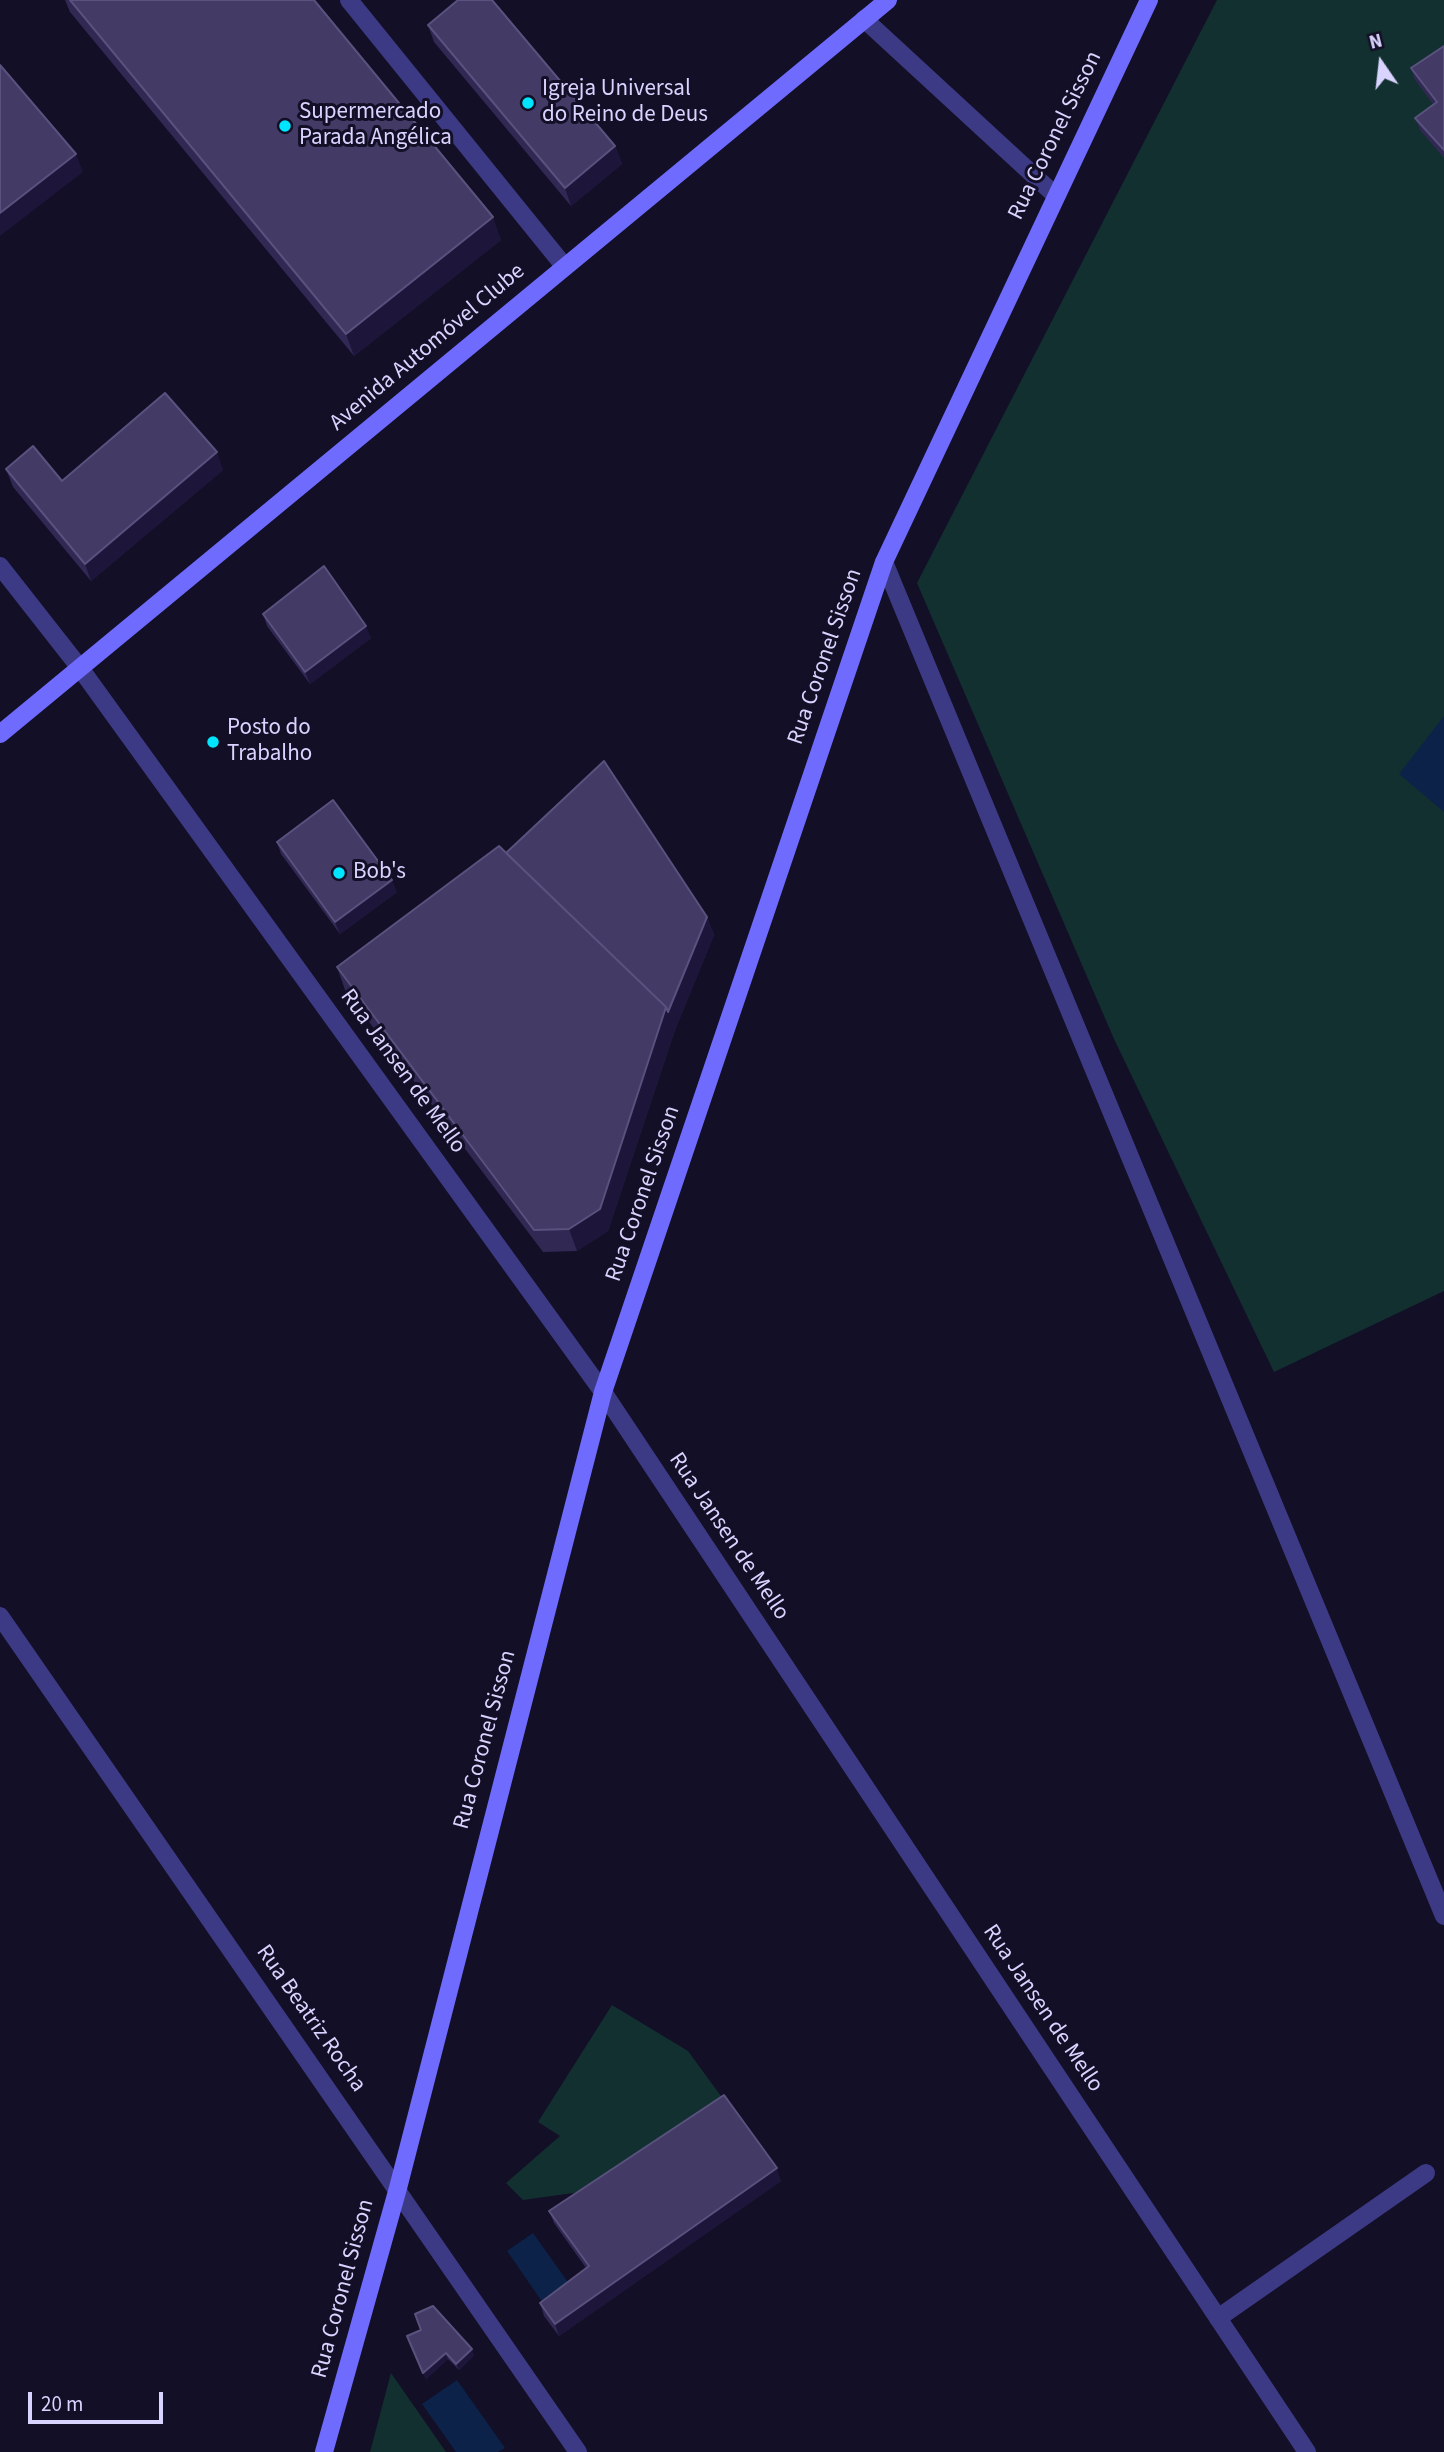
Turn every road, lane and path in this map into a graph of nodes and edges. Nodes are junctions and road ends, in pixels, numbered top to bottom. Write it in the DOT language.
graph roads {
  1 [pos="349,0"];
  2 [pos="888,0"];
  3 [pos="1149,0"];
  4 [pos="864,19"];
  5 [pos="1055,195"];
  6 [pos="565,267"];
  7 [pos="884,562"];
  8 [pos="0,566"];
  9 [pos="80,668"];
  10 [pos="0,734"];
  11 [pos="603,1392"];
  12 [pos="0,1616"];
  13 [pos="1444,1916"];
  14 [pos="1426,2173"];
  15 [pos="398,2188"];
  16 [pos="1218,2318"];
  17 [pos="324,2452"];
  18 [pos="578,2452"];
  19 [pos="1307,2452"];
  1 -- 6 [label="street"];
  2 -- 4 [label="main road, Avenida Automóvel Clube"];
  3 -- 5 [label="main road, Rua Coronel Sisson"];
  4 -- 5 [label="street"];
  4 -- 6 [label="main road, Avenida Automóvel Clube"];
  5 -- 7 [label="main road, Rua Coronel Sisson"];
  6 -- 9 [label="main road, Avenida Automóvel Clube"];
  7 -- 11 [label="main road, Rua Coronel Sisson"];
  7 -- 13 [label="street"];
  8 -- 9 [label="street, Rua Jansen de Mello"];
  9 -- 10 [label="main road, Avenida Automóvel Clube"];
  9 -- 11 [label="street, Rua Jansen de Mello"];
  11 -- 15 [label="main road, Rua Coronel Sisson"];
  11 -- 16 [label="street, Rua Jansen de Mello"];
  12 -- 15 [label="street, Rua Beatriz Rocha"];
  14 -- 16 [label="street"];
  15 -- 17 [label="main road, Rua Coronel Sisson"];
  15 -- 18 [label="street, Rua Beatriz Rocha"];
  16 -- 19 [label="street, Rua Jansen de Mello"];
}
